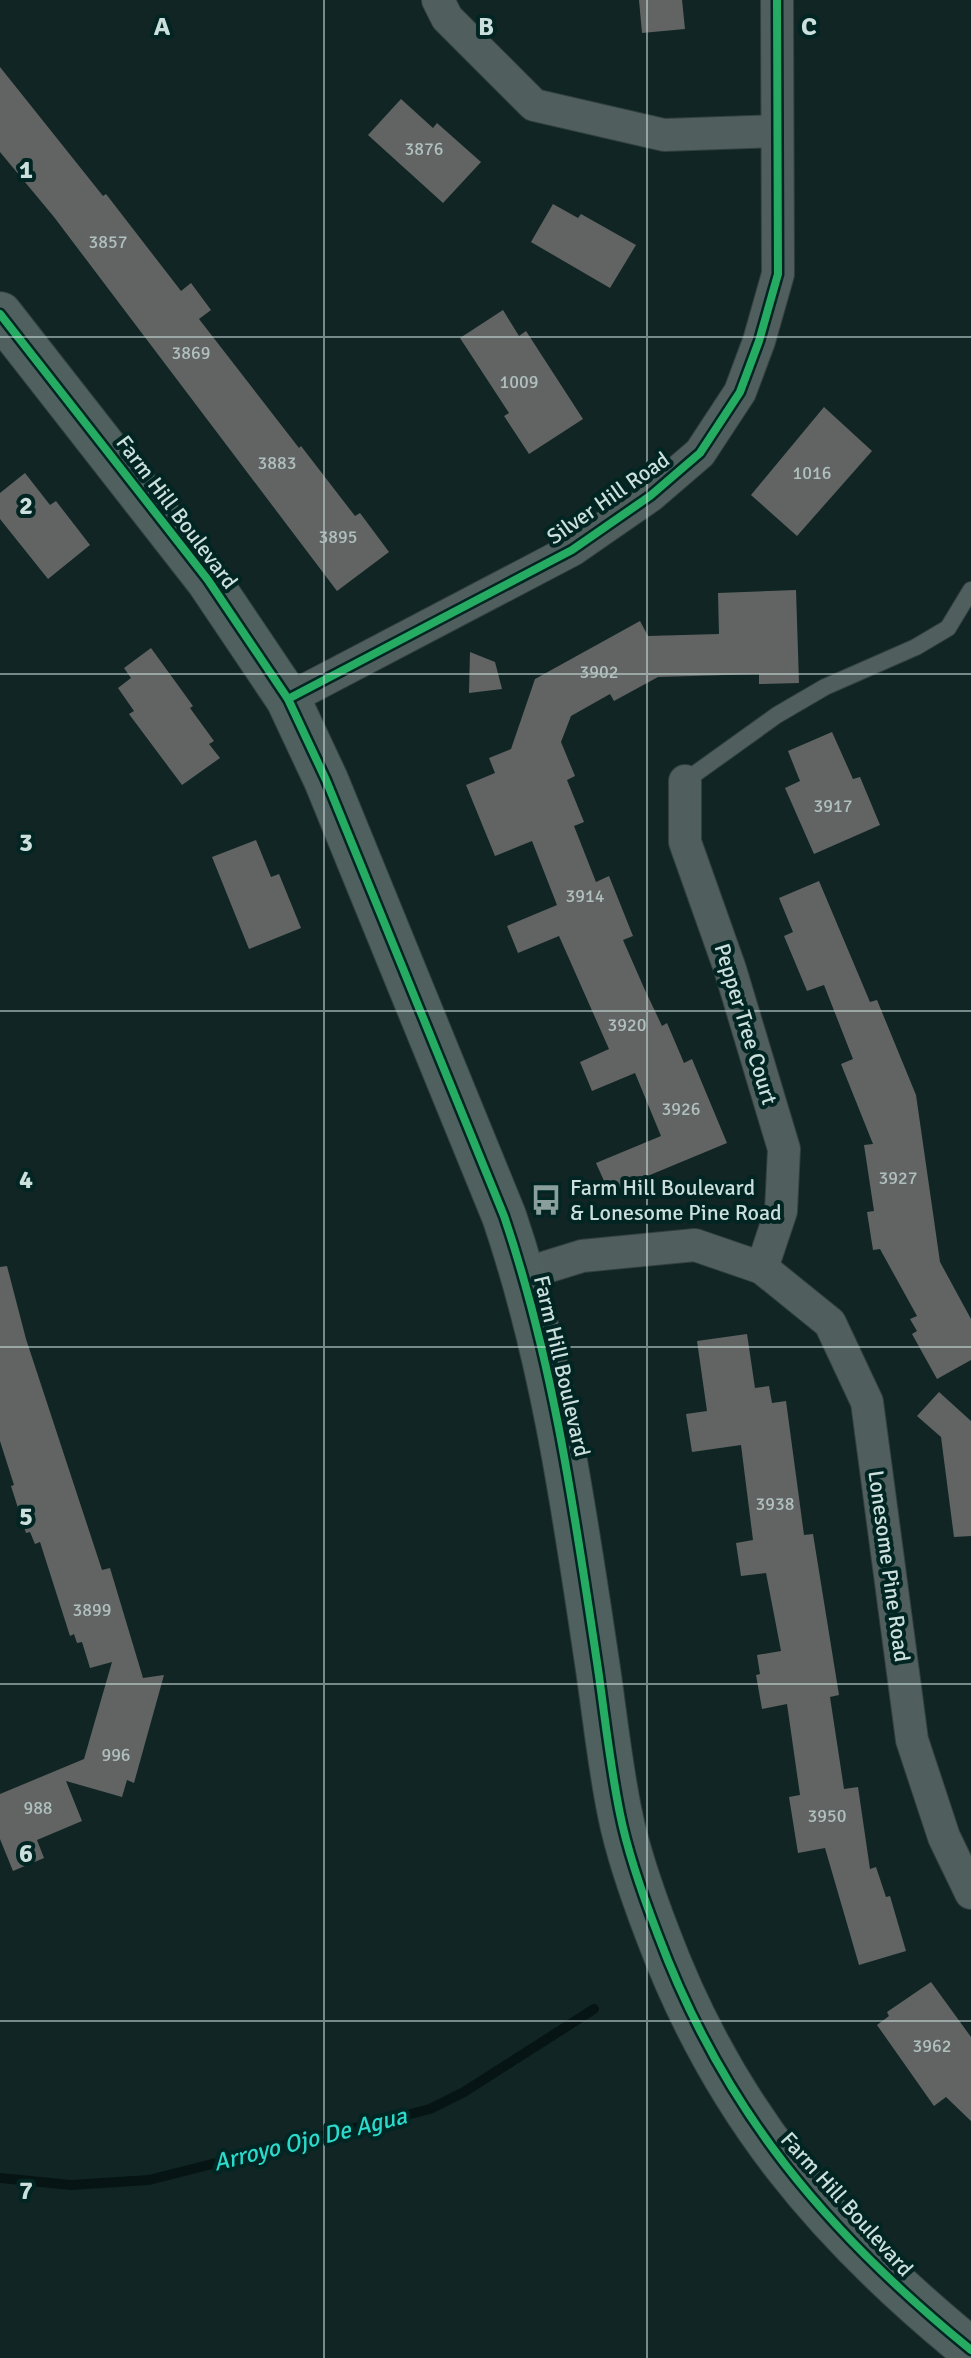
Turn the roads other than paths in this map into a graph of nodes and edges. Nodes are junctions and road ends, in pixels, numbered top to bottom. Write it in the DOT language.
graph roads {
  1 [pos="438,0"];
  2 [pos="777,0"];
  3 [pos="775,131"];
  4 [pos="0,314"];
  5 [pos="971,590"];
  6 [pos="288,699"];
  7 [pos="685,781"];
  8 [pos="762,1268"];
  9 [pos="524,1274"];
  10 [pos="971,1893"];
  11 [pos="971,2350"];
  1 -- 3 [label="street"];
  2 -- 3 [label="street, Silver Hill Road"];
  3 -- 6 [label="street, Silver Hill Road"];
  4 -- 6 [label="main road, Farm Hill Boulevard"];
  5 -- 7 [label="lane"];
  6 -- 9 [label="main road, Farm Hill Boulevard"];
  7 -- 8 [label="street, Pepper Tree Court"];
  8 -- 9 [label="street"];
  8 -- 10 [label="street, Lonesome Pine Road"];
  9 -- 11 [label="main road, Farm Hill Boulevard"];
}
